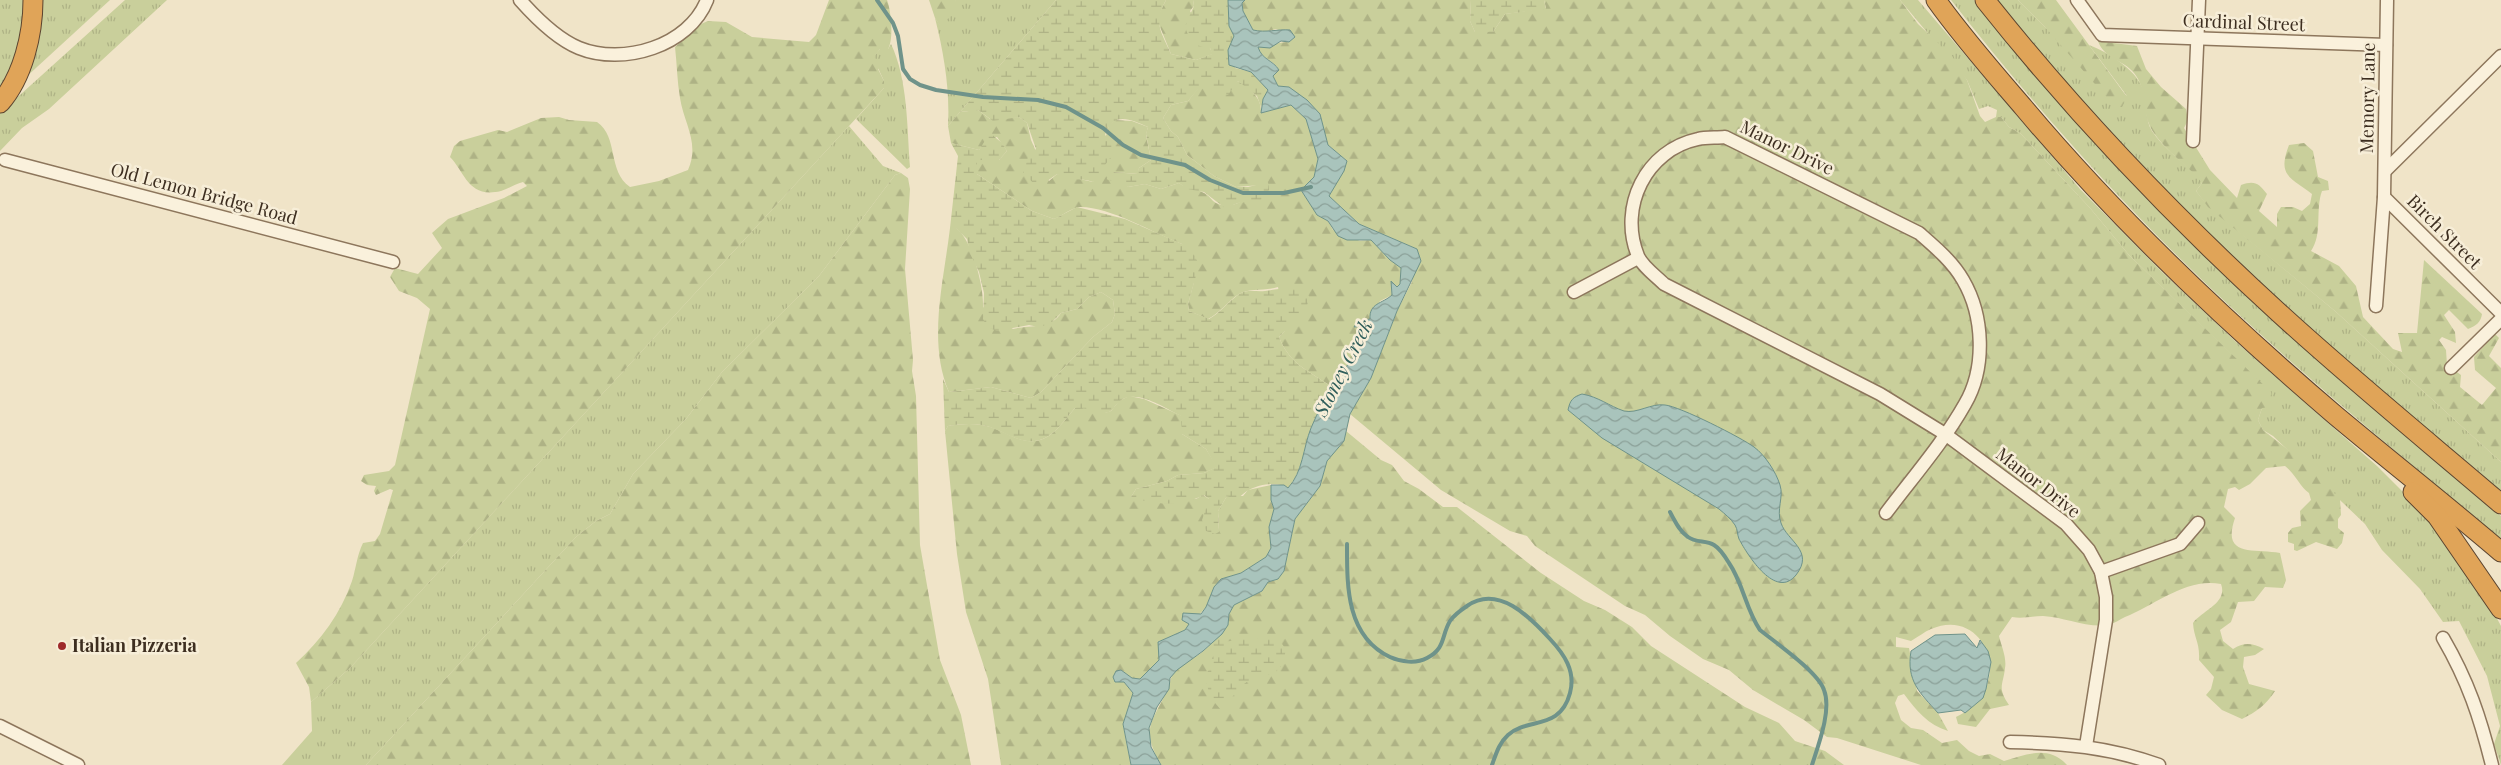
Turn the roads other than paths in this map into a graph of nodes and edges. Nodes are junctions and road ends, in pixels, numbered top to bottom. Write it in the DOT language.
graph roads {
  1 [pos="33,0"];
  2 [pos="520,0"];
  3 [pos="707,0"];
  4 [pos="1985,0"];
  5 [pos="2077,0"];
  6 [pos="2200,0"];
  7 [pos="2387,0"];
  8 [pos="1937,3"];
  9 [pos="2198,40"];
  10 [pos="2386,45"];
  11 [pos="2501,56"];
  12 [pos="0,103"];
  13 [pos="2193,142"];
  14 [pos="5,160"];
  15 [pos="2385,171"];
  16 [pos="2384,197"];
  17 [pos="1638,258"];
  18 [pos="393,262"];
  19 [pos="1574,292"];
  20 [pos="2376,306"];
  21 [pos="2501,313"];
  22 [pos="2501,319"];
  23 [pos="2451,368"];
  24 [pos="2336,415"];
  25 [pos="1945,434"];
  26 [pos="2501,504"];
  27 [pos="1886,512"];
  28 [pos="2198,523"];
  29 [pos="2501,552"];
  30 [pos="2101,572"];
  31 [pos="2501,608"];
  32 [pos="2443,638"];
  33 [pos="0,728"];
  34 [pos="2010,742"];
  35 [pos="2086,746"];
  36 [pos="78,765"];
  37 [pos="2159,765"];
  38 [pos="2492,765"];
  1 -- 12 [label="highway"];
  2 -- 3 [label="street"];
  4 -- 26 [label="highway"];
  5 -- 9 [label="street, Cardinal Street"];
  6 -- 9 [label="street"];
  7 -- 10 [label="street, Memory Lane"];
  8 -- 24 [label="highway"];
  9 -- 10 [label="street, Cardinal Street"];
  9 -- 13 [label="street"];
  10 -- 15 [label="street, Memory Lane"];
  11 -- 15 [label="street"];
  14 -- 18 [label="street, Old Lemon Bridge Road"];
  15 -- 16 [label="street, Memory Lane"];
  16 -- 20 [label="street, Memory Lane"];
  16 -- 21 [label="street, Birch Street"];
  17 -- 19 [label="street"];
  17 -- 25 [label="street, Manor Drive"];
  17 -- 25 [label="street, Manor Drive"];
  22 -- 23 [label="street"];
  24 -- 29 [label="highway"];
  24 -- 31 [label="highway"];
  25 -- 27 [label="street"];
  25 -- 30 [label="street, Manor Drive"];
  28 -- 30 [label="street"];
  30 -- 35 [label="street, Manor Drive"];
  32 -- 38 [label="street"];
  33 -- 36 [label="street"];
  34 -- 35 [label="street"];
  35 -- 37 [label="street"];
}
